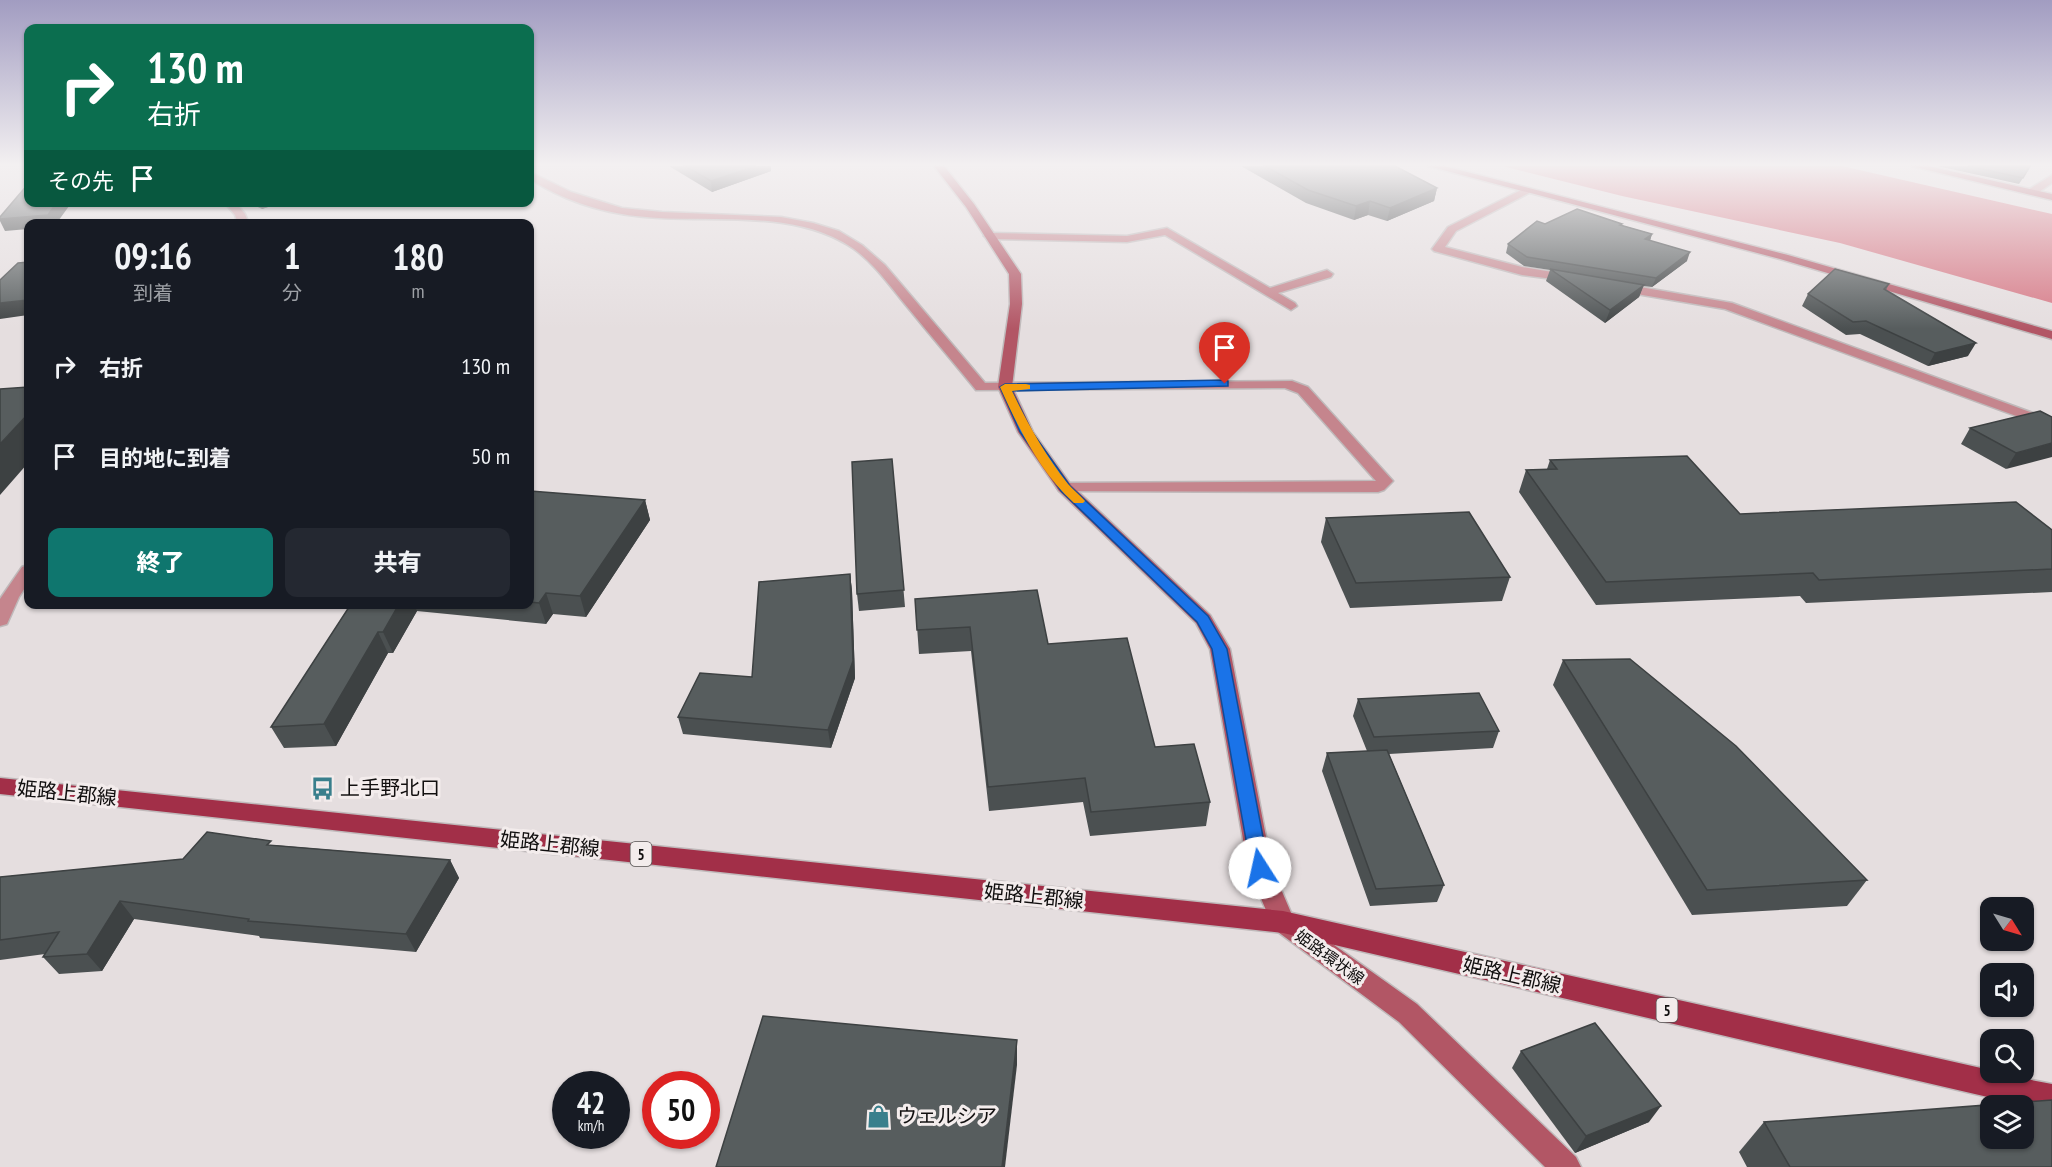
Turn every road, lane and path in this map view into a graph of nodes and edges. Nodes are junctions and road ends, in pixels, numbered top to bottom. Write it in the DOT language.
graph roads {
  1 [pos="777,220"];
  2 [pos="979,220"];
  3 [pos="1468,220"];
  4 [pos="1643,220"];
  5 [pos="990,236"];
  6 [pos="1327,274"];
  7 [pos="1269,292"];
  8 [pos="1291,306"];
  9 [pos="2052,335"];
  10 [pos="1005,387"];
  11 [pos="2052,425"];
  12 [pos="1065,488"];
  13 [pos="24,577"];
  14 [pos="0,620"];
  15 [pos="0,786"];
  16 [pos="1282,922"];
  17 [pos="2052,1098"];
  18 [pos="1566,1167"];
  1 -- 10 [label="street"];
  2 -- 5 [label="main road"];
  3 -- 11 [label="street"];
  4 -- 9 [label="main road"];
  5 -- 7 [label="street"];
  5 -- 10 [label="main road"];
  6 -- 7 [label="street"];
  7 -- 8 [label="street"];
  10 -- 12 [label="main road, 姫路環状線"];
  10 -- 12 [label="street"];
  12 -- 16 [label="main road, 姫路環状線"];
  13 -- 14 [label="street"];
  15 -- 16 [label="main road, 姫路上郡線 / 5"];
  16 -- 17 [label="main road, 姫路上郡線 / 5"];
  16 -- 18 [label="main road, 姫路環状線"];
}
